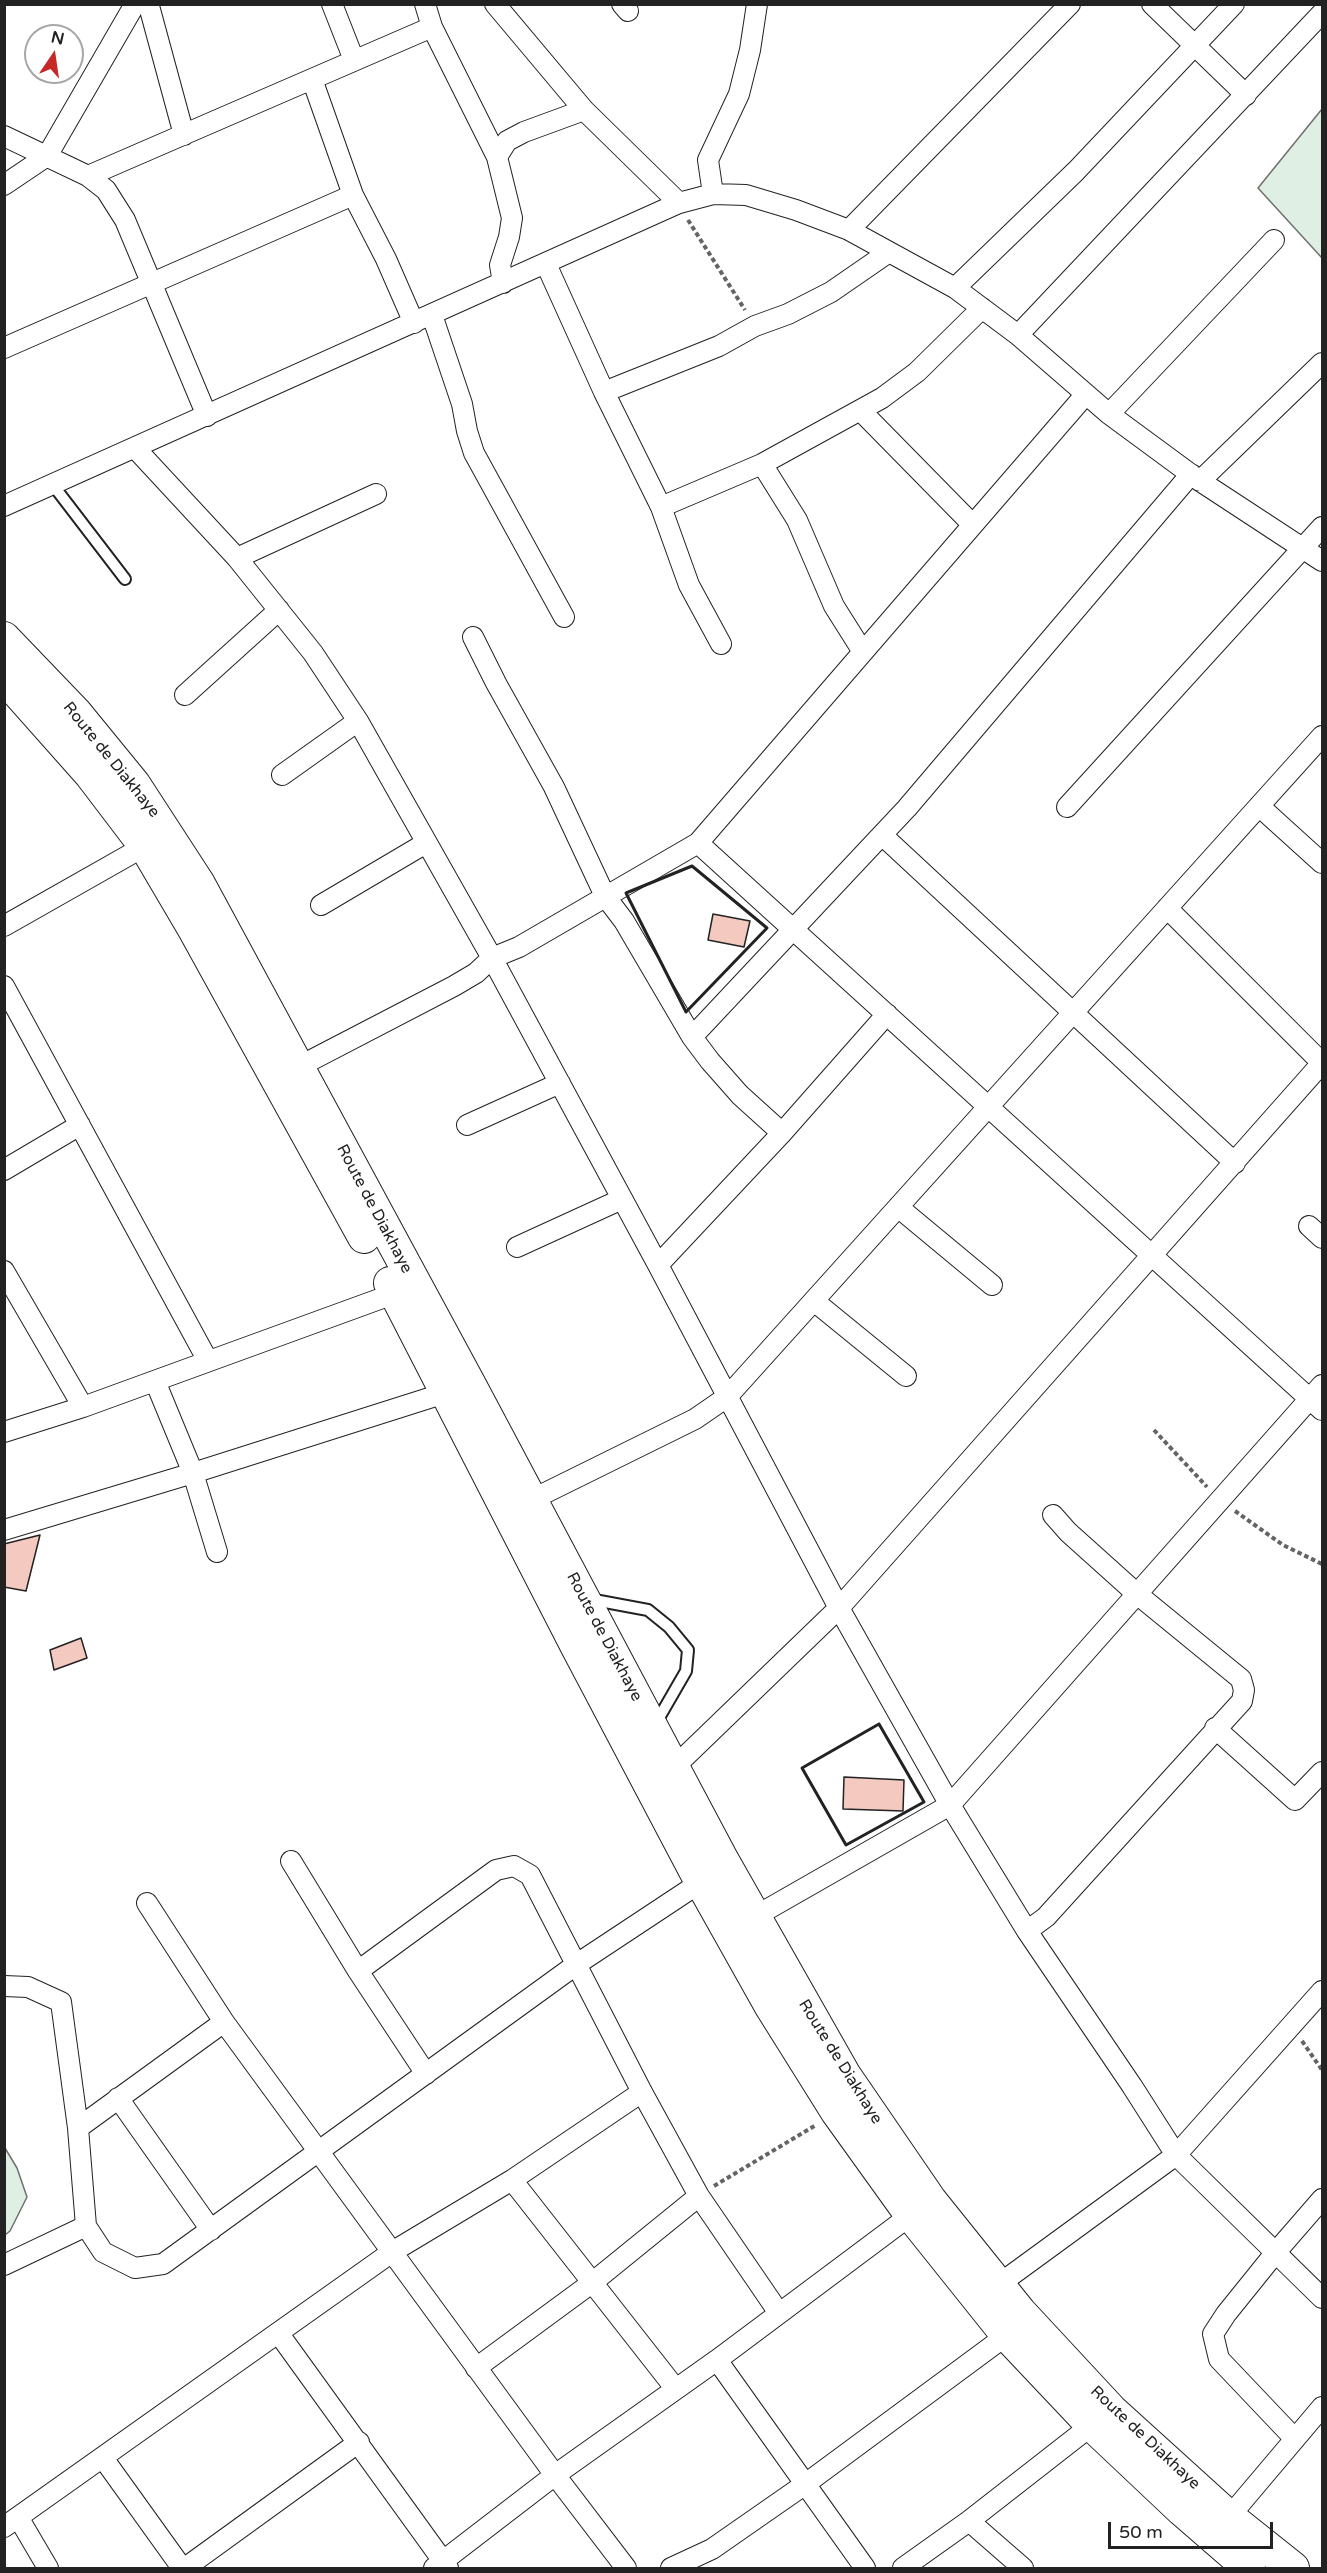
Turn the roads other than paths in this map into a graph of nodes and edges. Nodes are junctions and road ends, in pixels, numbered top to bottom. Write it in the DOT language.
graph roads {
  1 [pos="332,4"];
  2 [pos="425,4"];
  3 [pos="495,4"];
  4 [pos="757,4"];
  5 [pos="1070,4"];
  6 [pos="1152,4"];
  7 [pos="1234,4"];
  8 [pos="140,8"];
  9 [pos="1323,13"];
  10 [pos="432,27"];
  11 [pos="1194,46"];
  12 [pos="354,60"];
  13 [pos="312,79"];
  14 [pos="1246,95"];
  15 [pos="584,111"];
  16 [pos="184,135"];
  17 [pos="4,136"];
  18 [pos="47,156"];
  19 [pos="497,157"];
  20 [pos="88,176"];
  21 [pos="4,185"];
  22 [pos="713,194"];
  23 [pos="353,195"];
  24 [pos="679,203"];
  25 [pos="849,230"];
  26 [pos="1274,240"];
  27 [pos="889,252"];
  28 [pos="546,264"];
  29 [pos="153,283"];
  30 [pos="503,283"];
  31 [pos="955,288"];
  32 [pos="982,308"];
  33 [pos="432,315"];
  34 [pos="414,323"];
  35 [pos="1018,335"];
  36 [pos="4,348"];
  37 [pos="1323,363"];
  38 [pos="604,392"];
  39 [pos="1086,394"];
  40 [pos="860,410"];
  41 [pos="1109,414"];
  42 [pos="207,416"];
  43 [pos="135,448"];
  44 [pos="762,464"];
  45 [pos="1196,477"];
  46 [pos="53,484"];
  47 [pos="376,494"];
  48 [pos="4,506"];
  49 [pos="661,507"];
  50 [pos="972,525"];
  51 [pos="1323,527"];
  52 [pos="1302,547"];
  53 [pos="237,558"];
  54 [pos="1323,561"];
  55 [pos="125,579"];
  56 [pos="279,610"];
  57 [pos="564,617"];
  58 [pos="473,637"];
  59 [pos="4,638"];
  60 [pos="722,644"];
  61 [pos="863,652"];
  62 [pos="4,677"];
  63 [pos="185,695"];
  64 [pos="358,721"];
  65 [pos="1323,736"];
  66 [pos="282,775"];
  67 [pos="1259,806"];
  68 [pos="1067,807"];
  69 [pos="882,835"];
  70 [pos="426,843"];
  71 [pos="698,843"];
  72 [pos="145,846"];
  73 [pos="1323,863"];
  74 [pos="604,896"];
  75 [pos="321,905"];
  76 [pos="1167,908"];
  77 [pos="4,926"];
  78 [pos="794,930"];
  79 [pos="492,958"];
  80 [pos="4,987"];
  81 [pos="1074,1011"];
  82 [pos="887,1014"];
  83 [pos="692,1037"];
  84 [pos="1322,1063"];
  85 [pos="298,1067"];
  86 [pos="560,1083"];
  87 [pos="988,1107"];
  88 [pos="80,1125"];
  89 [pos="467,1125"];
  90 [pos="782,1133"];
  91 [pos="1236,1163"];
  92 [pos="4,1170"];
  93 [pos="622,1198"];
  94 [pos="898,1207"];
  95 [pos="517,1247"];
  96 [pos="1152,1256"];
  97 [pos="658,1264"];
  98 [pos="4,1271"];
  99 [pos="992,1285"];
  100 [pos="396,1293"];
  101 [pos="814,1300"];
  102 [pos="208,1361"];
  103 [pos="906,1376"];
  104 [pos="154,1381"];
  105 [pos="445,1393"];
  106 [pos="728,1397"];
  107 [pos="1318,1398"];
  108 [pos="83,1407"];
  109 [pos="4,1432"];
  110 [pos="193,1473"];
  111 [pos="531,1500"];
  112 [pos="1053,1515"];
  113 [pos="4,1530"];
  114 [pos="217,1552"];
  115 [pos="1137,1594"];
  116 [pos="583,1598"];
  117 [pos="839,1608"];
  118 [pos="1215,1728"];
  119 [pos="652,1729"];
  120 [pos="1323,1772"];
  121 [pos="662,1778"];
  122 [pos="950,1804"];
  123 [pos="291,1861"];
  124 [pos="702,1882"];
  125 [pos="147,1903"];
  126 [pos="754,1917"];
  127 [pos="1027,1931"];
  128 [pos="577,1964"];
  129 [pos="358,1971"];
  130 [pos="4,1986"];
  131 [pos="1323,1991"];
  132 [pos="224,2022"];
  133 [pos="426,2074"];
  134 [pos="642,2092"];
  135 [pos="117,2098"];
  136 [pos="78,2128"];
  137 [pos="319,2152"];
  138 [pos="1176,2156"];
  139 [pos="512,2180"];
  140 [pos="699,2196"];
  141 [pos="1323,2199"];
  142 [pos="921,2208"];
  143 [pos="86,2226"];
  144 [pos="211,2230"];
  145 [pos="392,2252"];
  146 [pos="1276,2252"];
  147 [pos="4,2265"];
  148 [pos="593,2282"];
  149 [pos="998,2285"];
  150 [pos="1323,2298"];
  151 [pos="779,2313"];
  152 [pos="279,2334"];
  153 [pos="1007,2335"];
  154 [pos="717,2360"];
  155 [pos="476,2368"];
  156 [pos="675,2388"];
  157 [pos="1323,2407"];
  158 [pos="1092,2425"];
  159 [pos="1295,2439"];
  160 [pos="359,2442"];
  161 [pos="103,2458"];
  162 [pos="555,2475"];
  163 [pos="804,2484"];
  164 [pos="1229,2517"];
  165 [pos="969,2521"];
  166 [pos="11,2522"];
  167 [pos="442,2566"];
  168 [pos="48,2568"];
  169 [pos="184,2568"];
  170 [pos="626,2568"];
  171 [pos="671,2568"];
  172 [pos="865,2568"];
  173 [pos="903,2568"];
  174 [pos="1023,2568"];
  175 [pos="1249,2568"];
  176 [pos="1293,2568"];
  1 -- 12 [label="street"];
  2 -- 10 [label="street"];
  3 -- 15 [label="street"];
  4 -- 22 [label="street"];
  5 -- 25 [label="street"];
  6 -- 11 [label="street"];
  7 -- 11 [label="street"];
  8 -- 16 [label="street"];
  8 -- 18 [label="street"];
  9 -- 14 [label="street"];
  10 -- 12 [label="street"];
  10 -- 19 [label="street"];
  11 -- 14 [label="street"];
  11 -- 31 [label="street"];
  12 -- 13 [label="street"];
  13 -- 16 [label="street"];
  13 -- 23 [label="street"];
  14 -- 35 [label="street"];
  15 -- 19 [label="street"];
  15 -- 24 [label="street"];
  16 -- 20 [label="street"];
  17 -- 18 [label="street"];
  18 -- 20 [label="street"];
  18 -- 21 [label="street"];
  19 -- 30 [label="street"];
  20 -- 29 [label="street"];
  22 -- 24 [label="street"];
  22 -- 25 [label="street"];
  23 -- 29 [label="street"];
  23 -- 34 [label="street"];
  24 -- 28 [label="street"];
  25 -- 27 [label="street"];
  26 -- 41 [label="street"];
  27 -- 31 [label="street"];
  27 -- 38 [label="street"];
  28 -- 30 [label="street"];
  28 -- 38 [label="street"];
  29 -- 36 [label="street"];
  29 -- 42 [label="street"];
  30 -- 33 [label="street"];
  31 -- 32 [label="street"];
  32 -- 35 [label="street"];
  32 -- 40 [label="street"];
  33 -- 34 [label="street"];
  33 -- 57 [label="street"];
  34 -- 42 [label="street"];
  35 -- 39 [label="street"];
  37 -- 45 [label="street"];
  38 -- 49 [label="street"];
  39 -- 41 [label="street"];
  39 -- 50 [label="street"];
  40 -- 44 [label="street"];
  40 -- 50 [label="street"];
  41 -- 45 [label="street"];
  42 -- 43 [label="street"];
  43 -- 46 [label="street"];
  43 -- 53 [label="street"];
  44 -- 49 [label="street"];
  44 -- 61 [label="street"];
  45 -- 52 [label="street"];
  45 -- 69 [label="street"];
  46 -- 48 [label="street"];
  46 -- 55 [label="lane"];
  47 -- 53 [label="street"];
  49 -- 60 [label="street"];
  50 -- 61 [label="street"];
  51 -- 52 [label="street"];
  52 -- 54 [label="street"];
  52 -- 68 [label="street"];
  53 -- 56 [label="street"];
  56 -- 63 [label="street"];
  56 -- 64 [label="street"];
  58 -- 74 [label="street"];
  59 -- 85 [label="main road, Route de Diakhaye"];
  61 -- 71 [label="street"];
  62 -- 72 [label="main road, Route de Diakhaye"];
  64 -- 66 [label="street"];
  64 -- 70 [label="street"];
  65 -- 67 [label="street"];
  67 -- 73 [label="street"];
  67 -- 76 [label="street"];
  69 -- 78 [label="street"];
  69 -- 81 [label="street"];
  70 -- 75 [label="street"];
  70 -- 79 [label="street"];
  71 -- 74 [label="street"];
  71 -- 78 [label="street"];
  72 -- 77 [label="street"];
  72 -- 100 [label="main road, Route de Diakhaye"];
  74 -- 79 [label="street"];
  74 -- 83 [label="street"];
  76 -- 81 [label="street"];
  76 -- 84 [label="street"];
  78 -- 82 [label="street"];
  78 -- 83 [label="street"];
  79 -- 85 [label="street"];
  79 -- 86 [label="street"];
  80 -- 88 [label="street"];
  81 -- 87 [label="street"];
  81 -- 91 [label="street"];
  82 -- 87 [label="street"];
  82 -- 90 [label="street"];
  83 -- 90 [label="street"];
  84 -- 91 [label="street"];
  85 -- 111 [label="main road, Route de Diakhaye"];
  86 -- 89 [label="street"];
  86 -- 93 [label="street"];
  87 -- 94 [label="street"];
  87 -- 96 [label="street"];
  88 -- 92 [label="street"];
  88 -- 102 [label="street"];
  90 -- 97 [label="street"];
  91 -- 96 [label="street"];
  93 -- 95 [label="street"];
  93 -- 97 [label="street"];
  94 -- 99 [label="street"];
  94 -- 101 [label="street"];
  96 -- 107 [label="street"];
  96 -- 117 [label="street"];
  97 -- 106 [label="street"];
  98 -- 108 [label="street"];
  100 -- 102 [label="street"];
  100 -- 105 [label="main road, Route de Diakhaye"];
  101 -- 103 [label="street"];
  101 -- 106 [label="street"];
  102 -- 104 [label="street"];
  104 -- 108 [label="street"];
  104 -- 110 [label="street"];
  105 -- 110 [label="street"];
  105 -- 121 [label="main road, Route de Diakhaye"];
  106 -- 111 [label="street"];
  106 -- 117 [label="street"];
  107 -- 115 [label="street"];
  108 -- 109 [label="street"];
  110 -- 113 [label="street"];
  110 -- 114 [label="street"];
  111 -- 116 [label="main road, Route de Diakhaye"];
  112 -- 115 [label="street"];
  115 -- 118 [label="street"];
  115 -- 122 [label="street"];
  116 -- 119 [label="main road, Route de Diakhaye"];
  116 -- 119 [label="lane"];
  117 -- 121 [label="street"];
  117 -- 122 [label="street"];
  118 -- 120 [label="street"];
  118 -- 127 [label="street"];
  119 -- 121 [label="main road, Route de Diakhaye"];
  121 -- 124 [label="main road, Route de Diakhaye"];
  121 -- 126 [label="main road, Route de Diakhaye"];
  122 -- 126 [label="street"];
  122 -- 127 [label="street"];
  123 -- 129 [label="street"];
  124 -- 128 [label="street"];
  124 -- 142 [label="main road, Route de Diakhaye"];
  125 -- 132 [label="street"];
  126 -- 142 [label="main road, Route de Diakhaye"];
  127 -- 138 [label="street"];
  128 -- 129 [label="street"];
  128 -- 133 [label="street"];
  128 -- 134 [label="street"];
  129 -- 133 [label="street"];
  130 -- 136 [label="street"];
  131 -- 138 [label="street"];
  132 -- 135 [label="street"];
  132 -- 137 [label="street"];
  133 -- 137 [label="street"];
  134 -- 139 [label="street"];
  134 -- 140 [label="street"];
  135 -- 136 [label="street"];
  135 -- 144 [label="street"];
  136 -- 143 [label="street"];
  137 -- 144 [label="street"];
  137 -- 145 [label="street"];
  138 -- 146 [label="street"];
  138 -- 149 [label="street"];
  139 -- 145 [label="street"];
  139 -- 148 [label="street"];
  140 -- 148 [label="street"];
  140 -- 151 [label="street"];
  141 -- 146 [label="street"];
  142 -- 149 [label="main road, Route de Diakhaye"];
  142 -- 151 [label="street"];
  142 -- 153 [label="main road, Route de Diakhaye"];
  143 -- 144 [label="street"];
  143 -- 147 [label="street"];
  145 -- 152 [label="street"];
  145 -- 155 [label="street"];
  146 -- 150 [label="street"];
  146 -- 159 [label="street"];
  148 -- 155 [label="street"];
  148 -- 156 [label="street"];
  149 -- 164 [label="main road, Route de Diakhaye"];
  151 -- 154 [label="street"];
  152 -- 160 [label="street"];
  152 -- 161 [label="street"];
  153 -- 158 [label="main road, Route de Diakhaye"];
  153 -- 163 [label="street"];
  154 -- 156 [label="street"];
  154 -- 163 [label="street"];
  155 -- 162 [label="street"];
  156 -- 162 [label="street"];
  157 -- 159 [label="street"];
  158 -- 165 [label="street"];
  158 -- 175 [label="main road, Route de Diakhaye"];
  159 -- 164 [label="street"];
  160 -- 167 [label="street"];
  160 -- 169 [label="street"];
  161 -- 166 [label="street"];
  161 -- 169 [label="street"];
  162 -- 167 [label="street"];
  162 -- 170 [label="street"];
  163 -- 171 [label="street"];
  163 -- 172 [label="street"];
  164 -- 176 [label="main road, Route de Diakhaye"];
  165 -- 173 [label="street"];
  165 -- 174 [label="street"];
  166 -- 168 [label="street"];
}
